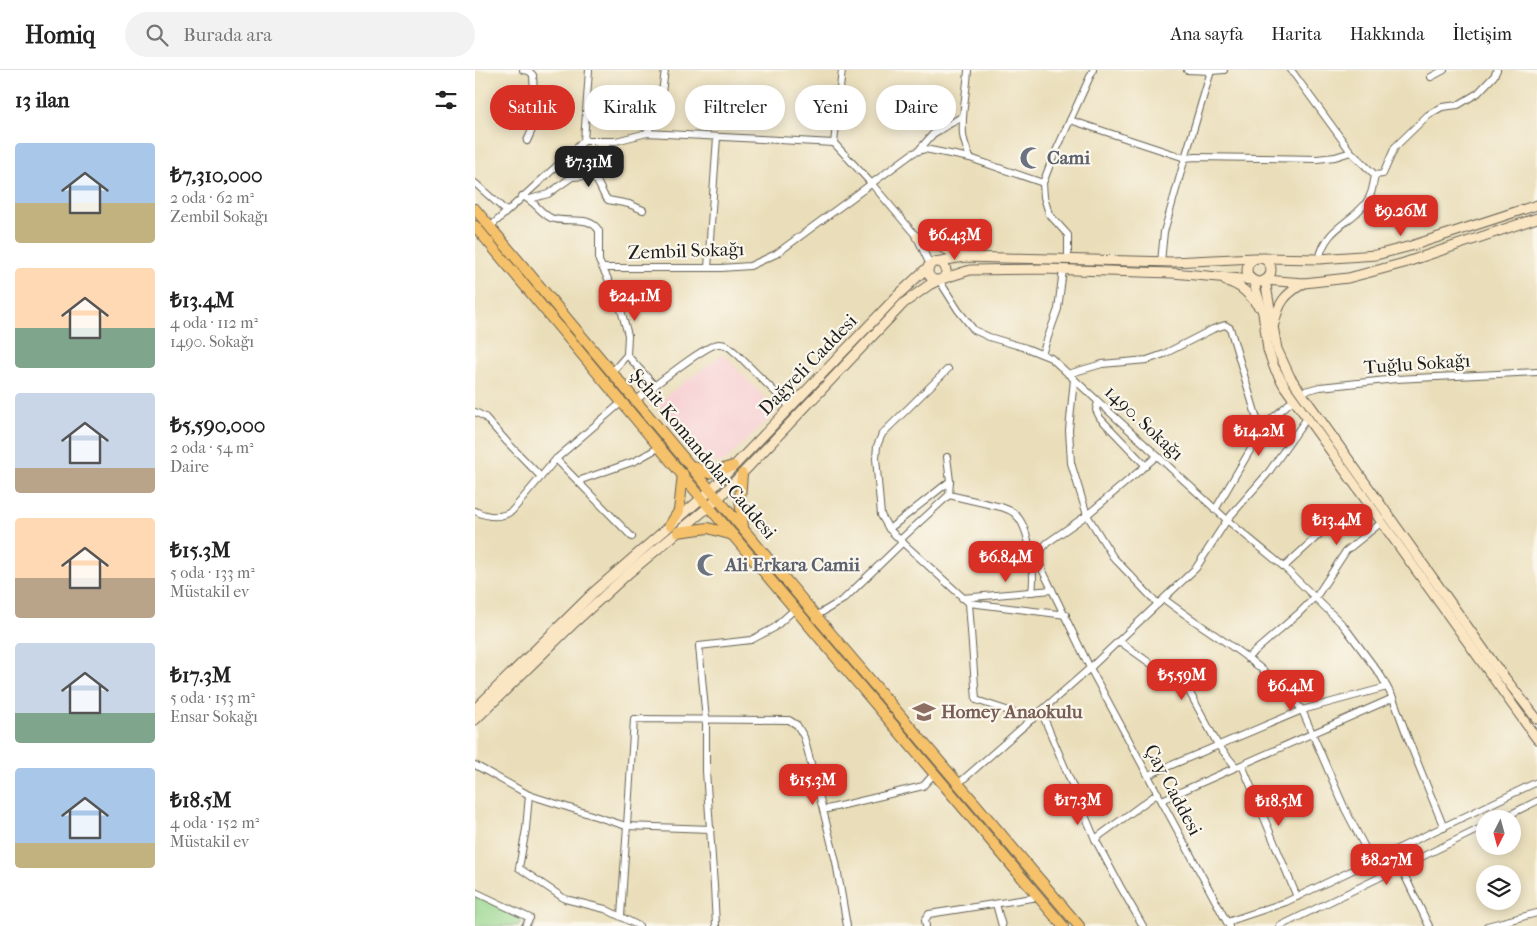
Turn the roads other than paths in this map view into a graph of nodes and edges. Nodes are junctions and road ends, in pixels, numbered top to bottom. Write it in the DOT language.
graph roads {
  1 [pos="523,70"];
  2 [pos="589,70"];
  3 [pos="665,70"];
  4 [pos="842,70"];
  5 [pos="967,70"];
  6 [pos="1093,70"];
  7 [pos="1187,70"];
  8 [pos="1224,70"];
  9 [pos="1291,70"];
  10 [pos="1444,70"];
  11 [pos="1497,70"];
  12 [pos="1211,71"];
  13 [pos="1431,77"];
  14 [pos="963,116"];
  15 [pos="1070,120"];
  16 [pos="647,134"];
  17 [pos="717,137"];
  18 [pos="527,141"];
  19 [pos="584,141"];
  20 [pos="835,143"];
  21 [pos="919,150"];
  22 [pos="1351,152"];
  23 [pos="970,158"];
  24 [pos="1185,158"];
  25 [pos="1375,175"];
  26 [pos="475,183"];
  27 [pos="871,183"];
  28 [pos="1043,183"];
  29 [pos="523,196"];
  30 [pos="530,199"];
  31 [pos="1537,205"];
  32 [pos="475,209"];
  33 [pos="643,210"];
  34 [pos="506,211"];
  35 [pos="1537,218"];
  36 [pos="475,226"];
  37 [pos="490,227"];
  38 [pos="917,237"];
  39 [pos="964,257"];
  40 [pos="1259,258"];
  41 [pos="1069,259"];
  42 [pos="1319,259"];
  43 [pos="1161,262"];
  44 [pos="933,264"];
  45 [pos="603,268"];
  46 [pos="708,268"];
  47 [pos="1063,270"];
  48 [pos="1212,276"];
  49 [pos="940,280"];
  50 [pos="1253,280"];
  51 [pos="1265,280"];
  52 [pos="1304,283"];
  53 [pos="1263,313"];
  54 [pos="1273,330"];
  55 [pos="1042,354"];
  56 [pos="627,355"];
  57 [pos="948,369"];
  58 [pos="612,372"];
  59 [pos="1537,372"];
  60 [pos="1068,374"];
  61 [pos="1074,379"];
  62 [pos="655,386"];
  63 [pos="1297,396"];
  64 [pos="636,400"];
  65 [pos="622,402"];
  66 [pos="1098,402"];
  67 [pos="790,407"];
  68 [pos="475,412"];
  69 [pos="1307,418"];
  70 [pos="1260,429"];
  71 [pos="660,447"];
  72 [pos="947,456"];
  73 [pos="1157,456"];
  74 [pos="556,459"];
  75 [pos="690,466"];
  76 [pos="733,466"];
  77 [pos="1146,466"];
  78 [pos="683,474"];
  79 [pos="742,474"];
  80 [pos="541,477"];
  81 [pos="577,481"];
  82 [pos="949,481"];
  83 [pos="711,490"];
  84 [pos="949,495"];
  85 [pos="702,497"];
  86 [pos="718,499"];
  87 [pos="709,507"];
  88 [pos="1215,510"];
  89 [pos="475,511"];
  90 [pos="1087,515"];
  91 [pos="1227,520"];
  92 [pos="1335,520"];
  93 [pos="1382,522"];
  94 [pos="670,525"];
  95 [pos="889,528"];
  96 [pos="678,532"];
  97 [pos="739,532"];
  98 [pos="632,537"];
  99 [pos="902,541"];
  100 [pos="1284,566"];
  101 [pos="1052,590"];
  102 [pos="1032,592"];
  103 [pos="1313,596"];
  104 [pos="962,598"];
  105 [pos="1164,599"];
  106 [pos="969,603"];
  107 [pos="1158,604"];
  108 [pos="796,608"];
  109 [pos="1066,615"];
  110 [pos="816,616"];
  111 [pos="1119,641"];
  112 [pos="1247,658"];
  113 [pos="1090,668"];
  114 [pos="1387,687"];
  115 [pos="1393,698"];
  116 [pos="475,708"];
  117 [pos="1303,710"];
  118 [pos="1041,711"];
  119 [pos="1033,718"];
  120 [pos="1537,719"];
  121 [pos="475,720"];
  122 [pos="706,720"];
  123 [pos="1312,734"];
  124 [pos="1537,738"];
  125 [pos="1218,745"];
  126 [pos="475,765"];
  127 [pos="1239,766"];
  128 [pos="935,773"];
  129 [pos="1148,775"];
  130 [pos="1537,782"];
  131 [pos="958,784"];
  132 [pos="1158,793"];
  133 [pos="529,795"];
  134 [pos="1162,800"];
  135 [pos="1537,801"];
  136 [pos="823,810"];
  137 [pos="1519,810"];
  138 [pos="626,826"];
  139 [pos="1444,828"];
  140 [pos="711,830"];
  141 [pos="1476,830"];
  142 [pos="1095,839"];
  143 [pos="1381,857"];
  144 [pos="1372,861"];
  145 [pos="1401,868"];
  146 [pos="475,892"];
  147 [pos="1039,897"];
  148 [pos="1297,897"];
  149 [pos="996,904"];
  150 [pos="1537,912"];
  151 [pos="621,916"];
  152 [pos="925,923"];
  153 [pos="1228,924"];
  154 [pos="1504,924"];
  155 [pos="525,926"];
  156 [pos="639,926"];
  157 [pos="715,926"];
  158 [pos="847,926"];
  159 [pos="918,926"];
  160 [pos="1002,926"];
  161 [pos="1063,926"];
  162 [pos="1079,926"];
  163 [pos="1143,926"];
  164 [pos="1280,926"];
  165 [pos="1429,926"];
  166 [pos="1487,926"];
  1 -- 18 [label="street"];
  2 -- 19 [label="street"];
  3 -- 16 [label="street"];
  4 -- 20 [label="street"];
  5 -- 14 [label="street"];
  6 -- 15 [label="street"];
  7 -- 12 [label="street"];
  8 -- 12 [label="street"];
  9 -- 22 [label="street"];
  10 -- 13 [label="street"];
  11 -- 25 [label="street"];
  12 -- 24 [label="street"];
  14 -- 21 [label="street, Zembil Sokağı"];
  14 -- 23 [label="street"];
  15 -- 24 [label="street"];
  15 -- 28 [label="street"];
  16 -- 17 [label="street"];
  16 -- 19 [label="street"];
  17 -- 20 [label="street"];
  17 -- 46 [label="street"];
  19 -- 29 [label="street"];
  20 -- 27 [label="street"];
  21 -- 23 [label="street"];
  21 -- 27 [label="street, Zembil Sokağı"];
  22 -- 24 [label="street"];
  22 -- 25 [label="street"];
  23 -- 28 [label="street"];
  24 -- 43 [label="street"];
  25 -- 42 [label="street"];
  26 -- 34 [label="street"];
  27 -- 38 [label="street"];
  27 -- 46 [label="street, Zembil Sokağı"];
  28 -- 41 [label="street"];
  29 -- 30 [label="street, Zembil Sokağı"];
  29 -- 34 [label="street"];
  30 -- 33 [label="street"];
  30 -- 45 [label="street, Zembil Sokağı"];
  31 -- 42 [label="street"];
  32 -- 37 [label="main road, Şehit Komandolar Caddesi"];
  34 -- 37 [label="street"];
  35 -- 52 [label="street"];
  36 -- 65 [label="main road, Şehit Komandolar Caddesi"];
  37 -- 58 [label="main road, Şehit Komandolar Caddesi"];
  38 -- 39 [label="street"];
  38 -- 44 [label="street"];
  39 -- 41 [label="street"];
  39 -- 44 [label="street"];
  40 -- 42 [label="street"];
  40 -- 43 [label="street"];
  40 -- 50 [label="street"];
  40 -- 51 [label="street"];
  41 -- 43 [label="street"];
  44 -- 49 [label="street"];
  44 -- 49 [label="street"];
  44 -- 67 [label="street, Dağyeli Caddesi"];
  45 -- 46 [label="street, Zembil Sokağı"];
  45 -- 56 [label="street"];
  47 -- 48 [label="street, Dağyeli Caddesi"];
  47 -- 49 [label="street, Dağyeli Caddesi"];
  47 -- 55 [label="street"];
  48 -- 50 [label="street"];
  48 -- 53 [label="street"];
  49 -- 55 [label="street, 1490. Sokağı"];
  49 -- 79 [label="street, Dağyeli Caddesi"];
  50 -- 51 [label="street"];
  50 -- 53 [label="street"];
  51 -- 52 [label="street"];
  51 -- 54 [label="street"];
  52 -- 54 [label="street"];
  53 -- 63 [label="street"];
  54 -- 63 [label="street"];
  55 -- 60 [label="street, 1490. Sokağı"];
  56 -- 58 [label="street"];
  56 -- 62 [label="street"];
  57 -- 95 [label="street"];
  58 -- 64 [label="main road, Şehit Komandolar Caddesi"];
  59 -- 63 [label="street, Tuğlu Sokağı"];
  60 -- 61 [label="street, 1490. Sokağı"];
  60 -- 70 [label="street"];
  61 -- 66 [label="street, 1490. Sokağı"];
  61 -- 90 [label="street"];
  62 -- 64 [label="street"];
  62 -- 67 [label="street"];
  63 -- 69 [label="street"];
  63 -- 70 [label="street"];
  63 -- 120 [label="street"];
  64 -- 75 [label="main road, Şehit Komandolar Caddesi"];
  65 -- 71 [label="main road, Şehit Komandolar Caddesi"];
  65 -- 74 [label="street"];
  66 -- 73 [label="street, 1490. Sokağı"];
  66 -- 77 [label="street"];
  67 -- 76 [label="street, Dağyeli Caddesi"];
  68 -- 80 [label="street"];
  69 -- 91 [label="street"];
  69 -- 93 [label="street"];
  70 -- 88 [label="street"];
  71 -- 78 [label="main road, Şehit Komandolar Caddesi"];
  71 -- 81 [label="street"];
  72 -- 82 [label="street"];
  73 -- 77 [label="street, Çay Caddesi"];
  73 -- 88 [label="street, 1490. Sokağı"];
  74 -- 80 [label="street"];
  74 -- 81 [label="street"];
  75 -- 76 [label="main road"];
  75 -- 83 [label="main road, Şehit Komandolar Caddesi"];
  76 -- 83 [label="street, Dağyeli Caddesi"];
  77 -- 90 [label="street, Çay Caddesi"];
  78 -- 85 [label="main road, Şehit Komandolar Caddesi"];
  78 -- 94 [label="main road"];
  79 -- 86 [label="street, Dağyeli Caddesi"];
  79 -- 97 [label="main road"];
  80 -- 89 [label="street"];
  81 -- 98 [label="street"];
  82 -- 84 [label="street"];
  82 -- 95 [label="street"];
  83 -- 85 [label="street, Dağyeli Caddesi"];
  83 -- 86 [label="main road, Şehit Komandolar Caddesi"];
  84 -- 99 [label="street"];
  84 -- 102 [label="street"];
  85 -- 87 [label="main road, Şehit Komandolar Caddesi"];
  85 -- 94 [label="street, Dağyeli Caddesi"];
  86 -- 87 [label="street, Dağyeli Caddesi"];
  86 -- 97 [label="main road, Şehit Komandolar Caddesi"];
  87 -- 96 [label="street, Dağyeli Caddesi"];
  87 -- 97 [label="main road, Şehit Komandolar Caddesi"];
  88 -- 91 [label="street, 1490. Sokağı"];
  90 -- 101 [label="street, Çay Caddesi"];
  90 -- 107 [label="street"];
  91 -- 100 [label="street, 1490. Sokağı"];
  91 -- 105 [label="street"];
  92 -- 100 [label="street"];
  93 -- 103 [label="street"];
  93 -- 124 [label="street"];
  94 -- 116 [label="street, Dağyeli Caddesi"];
  95 -- 99 [label="street"];
  96 -- 97 [label="main road"];
  96 -- 121 [label="street, Dağyeli Caddesi"];
  97 -- 108 [label="main road, Şehit Komandolar Caddesi"];
  97 -- 110 [label="main road, Şehit Komandolar Caddesi"];
  99 -- 104 [label="street"];
  99 -- 110 [label="street"];
  100 -- 103 [label="street, 1490. Sokağı"];
  101 -- 102 [label="street"];
  101 -- 109 [label="street, Çay Caddesi"];
  102 -- 104 [label="street"];
  103 -- 112 [label="street"];
  103 -- 114 [label="street, 1490. Sokağı"];
  104 -- 106 [label="street"];
  105 -- 107 [label="street"];
  105 -- 112 [label="street"];
  106 -- 109 [label="street"];
  106 -- 119 [label="street"];
  107 -- 111 [label="street"];
  108 -- 122 [label="street"];
  108 -- 128 [label="main road, Şehit Komandolar Caddesi"];
  109 -- 113 [label="street, Çay Caddesi"];
  110 -- 131 [label="main road, Şehit Komandolar Caddesi"];
  111 -- 113 [label="street"];
  111 -- 125 [label="street"];
  112 -- 117 [label="street"];
  113 -- 118 [label="street"];
  113 -- 129 [label="street, Çay Caddesi"];
  114 -- 115 [label="street, 1490. Sokağı"];
  114 -- 117 [label="street"];
  115 -- 123 [label="street"];
  115 -- 139 [label="street, 1490. Sokağı"];
  117 -- 123 [label="street"];
  117 -- 125 [label="street"];
  118 -- 119 [label="street"];
  118 -- 142 [label="street"];
  119 -- 131 [label="street"];
  122 -- 136 [label="street"];
  122 -- 138 [label="street"];
  122 -- 140 [label="street"];
  123 -- 127 [label="street"];
  123 -- 144 [label="street"];
  125 -- 127 [label="street"];
  125 -- 129 [label="street"];
  126 -- 133 [label="street"];
  127 -- 134 [label="street"];
  127 -- 148 [label="street"];
  128 -- 136 [label="street"];
  128 -- 147 [label="main road, Şehit Komandolar Caddesi"];
  129 -- 132 [label="street, Çay Caddesi"];
  130 -- 139 [label="street"];
  131 -- 162 [label="main road, Şehit Komandolar Caddesi"];
  132 -- 134 [label="street, Çay Caddesi"];
  132 -- 142 [label="street"];
  133 -- 138 [label="street"];
  133 -- 151 [label="street"];
  134 -- 153 [label="street, Çay Caddesi"];
  135 -- 137 [label="street"];
  136 -- 158 [label="street"];
  138 -- 140 [label="street"];
  138 -- 151 [label="street"];
  139 -- 143 [label="street"];
  140 -- 157 [label="street"];
  141 -- 145 [label="street"];
  142 -- 163 [label="street"];
  143 -- 144 [label="street"];
  143 -- 145 [label="street"];
  144 -- 148 [label="street"];
  145 -- 164 [label="street"];
  145 -- 165 [label="street"];
  146 -- 155 [label="street"];
  147 -- 149 [label="street"];
  147 -- 161 [label="main road, Şehit Komandolar Caddesi"];
  148 -- 153 [label="street"];
  149 -- 152 [label="street"];
  149 -- 160 [label="street"];
  150 -- 154 [label="street"];
  151 -- 156 [label="street"];
  152 -- 159 [label="street"];
  154 -- 166 [label="street"];
}
